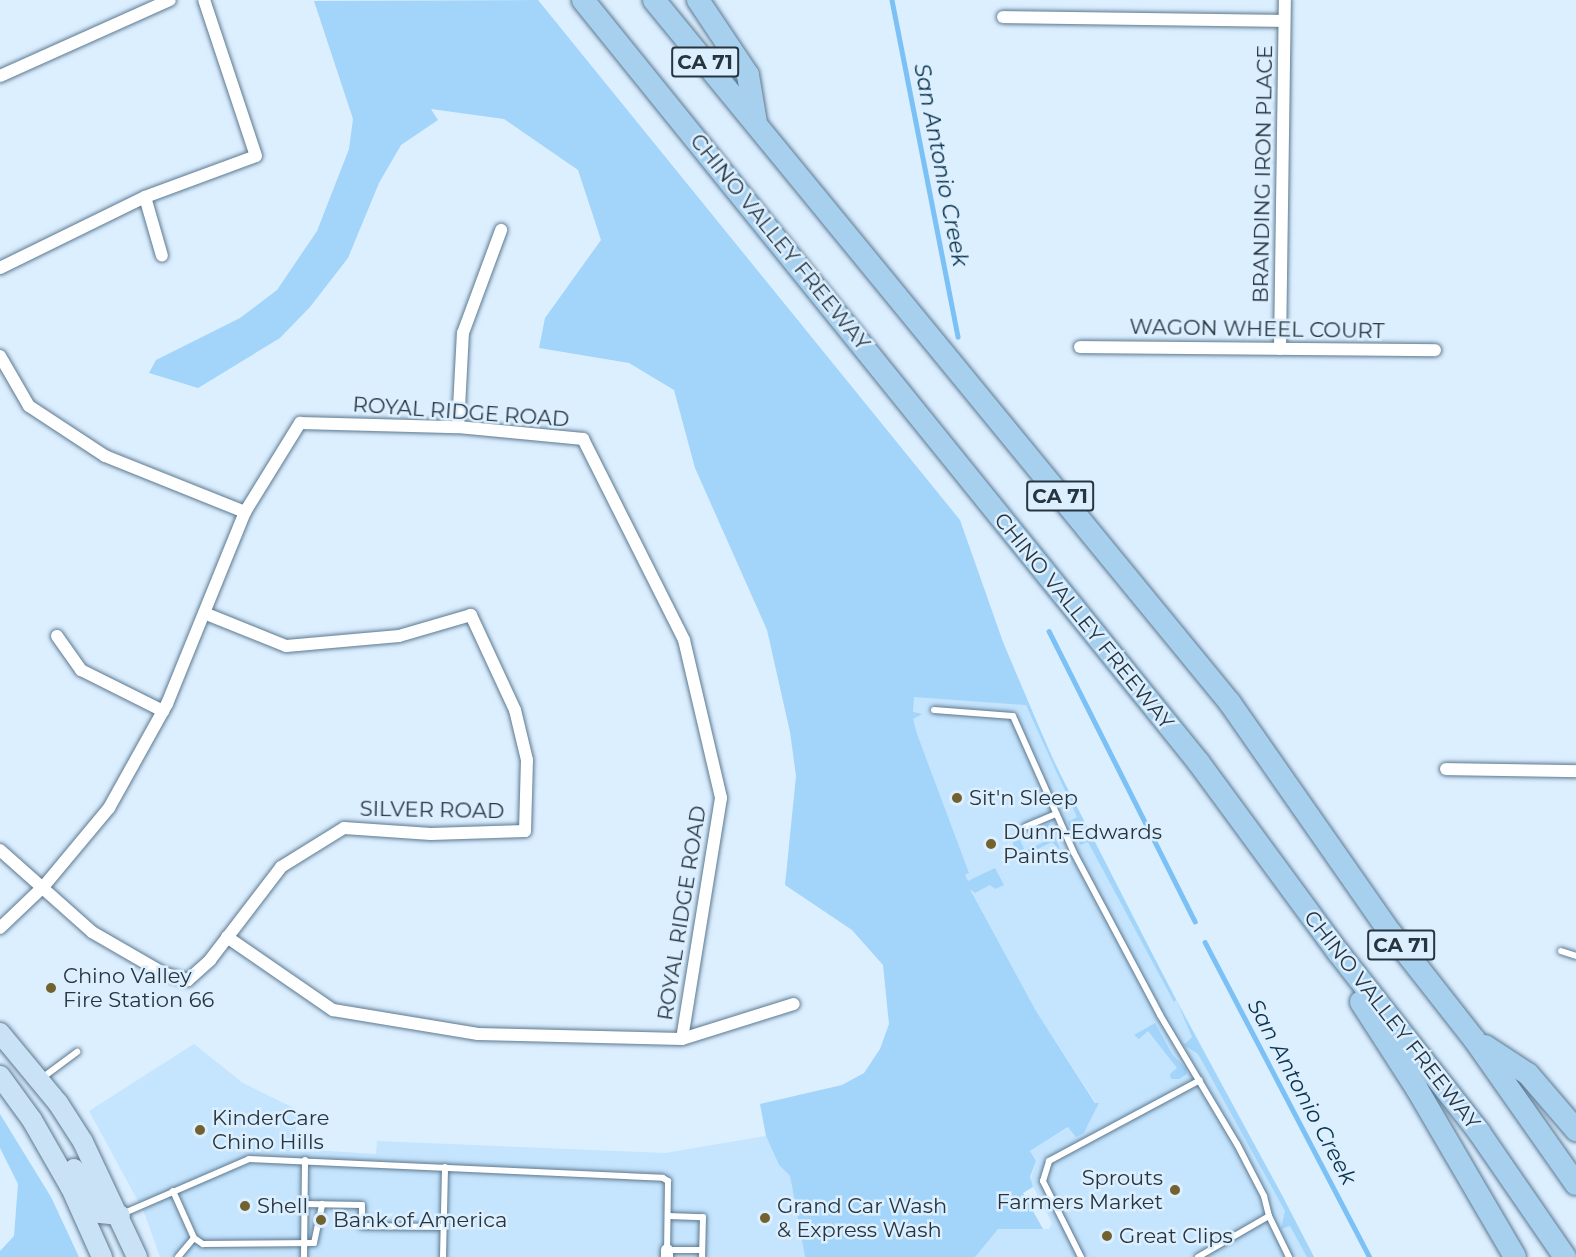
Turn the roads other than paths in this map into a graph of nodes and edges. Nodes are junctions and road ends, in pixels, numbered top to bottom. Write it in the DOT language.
graph roads {
  1 [pos="170,0"];
  2 [pos="204,0"];
  3 [pos="583,0"];
  4 [pos="654,0"];
  5 [pos="698,0"];
  6 [pos="1285,0"];
  7 [pos="1003,17"];
  8 [pos="1284,21"];
  9 [pos="0,75"];
  10 [pos="756,124"];
  11 [pos="145,197"];
  12 [pos="501,230"];
  13 [pos="162,256"];
  14 [pos="0,268"];
  15 [pos="1080,347"];
  16 [pos="1280,349"];
  17 [pos="1435,350"];
  18 [pos="0,356"];
  19 [pos="458,427"];
  20 [pos="245,512"];
  21 [pos="204,613"];
  22 [pos="57,636"];
  23 [pos="934,710"];
  24 [pos="163,711"];
  25 [pos="1446,770"];
  26 [pos="1576,771"];
  27 [pos="1056,814"];
  28 [pos="1025,827"];
  29 [pos="0,850"];
  30 [pos="44,886"];
  31 [pos="0,928"];
  32 [pos="227,937"];
  33 [pos="1561,951"];
  34 [pos="1338,952"];
  35 [pos="1576,956"];
  36 [pos="794,1004"];
  37 [pos="0,1033"];
  38 [pos="682,1039"];
  39 [pos="1474,1039"];
  40 [pos="77,1052"];
  41 [pos="0,1076"];
  42 [pos="39,1080"];
  43 [pos="1200,1080"];
  44 [pos="1576,1130"];
  45 [pos="51,1153"];
  46 [pos="305,1161"];
  47 [pos="445,1167"];
  48 [pos="1576,1184"];
  49 [pos="172,1191"];
  50 [pos="305,1204"];
  51 [pos="322,1204"];
  52 [pos="120,1215"];
  53 [pos="668,1216"];
  54 [pos="1269,1216"];
  55 [pos="444,1227"];
  56 [pos="194,1238"];
  57 [pos="304,1245"];
  58 [pos="667,1253"];
  59 [pos="702,1254"];
  60 [pos="102,1257"];
  61 [pos="137,1257"];
  62 [pos="178,1257"];
  63 [pos="304,1257"];
  64 [pos="443,1257"];
  65 [pos="1081,1257"];
  66 [pos="1198,1257"];
  67 [pos="1289,1257"];
  68 [pos="1515,1257"];
  69 [pos="1565,1257"];
  1 -- 9 [label="street"];
  2 -- 11 [label="street"];
  3 -- 34 [label="highway, CHINO VALLEY FREEWAY / CA 71"];
  4 -- 10 [label="highway, CA 71"];
  5 -- 10 [label="highway"];
  6 -- 8 [label="street, BRANDING IRON PLACE"];
  7 -- 8 [label="street"];
  8 -- 16 [label="street, BRANDING IRON PLACE"];
  10 -- 39 [label="highway, CA 71"];
  11 -- 13 [label="street"];
  11 -- 14 [label="street"];
  12 -- 19 [label="street"];
  15 -- 16 [label="street, WAGON WHEEL COURT"];
  16 -- 17 [label="street, WAGON WHEEL COURT"];
  18 -- 20 [label="street"];
  19 -- 20 [label="street, ROYAL RIDGE ROAD"];
  19 -- 38 [label="street, ROYAL RIDGE ROAD"];
  20 -- 21 [label="street, ROYAL RIDGE ROAD"];
  21 -- 24 [label="street, ROYAL RIDGE ROAD"];
  21 -- 32 [label="street, SILVER ROAD"];
  22 -- 24 [label="street"];
  23 -- 27 [label="lane"];
  24 -- 30 [label="street, ROYAL RIDGE ROAD"];
  25 -- 26 [label="street"];
  27 -- 28 [label="lane"];
  27 -- 43 [label="lane"];
  29 -- 30 [label="street"];
  30 -- 31 [label="street, ROYAL RIDGE ROAD"];
  30 -- 32 [label="street, SILVER ROAD"];
  32 -- 38 [label="street"];
  33 -- 35 [label="lane"];
  34 -- 68 [label="highway"];
  34 -- 69 [label="highway, CHINO VALLEY FREEWAY / CA 71"];
  36 -- 38 [label="street"];
  37 -- 42 [label="main road"];
  39 -- 44 [label="highway"];
  39 -- 48 [label="highway, CA 71"];
  40 -- 42 [label="lane"];
  41 -- 45 [label="main road"];
  42 -- 52 [label="main road"];
  43 -- 54 [label="lane"];
  43 -- 65 [label="lane"];
  45 -- 52 [label="main road"];
  45 -- 60 [label="main road"];
  46 -- 47 [label="lane"];
  46 -- 49 [label="lane"];
  46 -- 50 [label="lane"];
  47 -- 53 [label="lane"];
  47 -- 55 [label="lane"];
  49 -- 52 [label="lane"];
  49 -- 56 [label="lane"];
  50 -- 51 [label="lane"];
  50 -- 57 [label="lane"];
  51 -- 55 [label="lane"];
  51 -- 57 [label="lane"];
  52 -- 61 [label="main road"];
  53 -- 58 [label="lane"];
  53 -- 59 [label="lane"];
  54 -- 66 [label="lane"];
  54 -- 67 [label="lane"];
  55 -- 64 [label="lane"];
  56 -- 57 [label="lane"];
  56 -- 62 [label="lane"];
  57 -- 63 [label="lane"];
  58 -- 59 [label="lane"];
}
